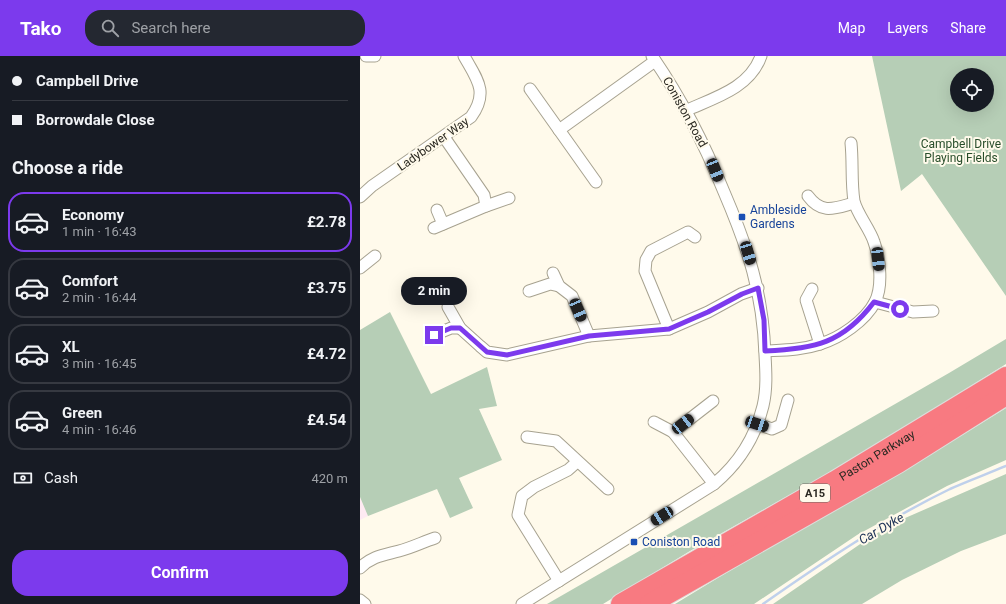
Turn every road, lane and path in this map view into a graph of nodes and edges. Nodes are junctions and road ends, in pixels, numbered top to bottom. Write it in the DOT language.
graph roads {
  1 [pos="366,56"];
  2 [pos="375,56"];
  3 [pos="464,56"];
  4 [pos="762,56"];
  5 [pos="654,58"];
  6 [pos="530,89"];
  7 [pos="687,110"];
  8 [pos="559,130"];
  9 [pos="444,137"];
  10 [pos="851,143"];
  11 [pos="596,182"];
  12 [pos="808,196"];
  13 [pos="360,197"];
  14 [pos="509,198"];
  15 [pos="854,203"];
  16 [pos="486,206"];
  17 [pos="437,210"];
  18 [pos="696,237"];
  19 [pos="375,256"];
  20 [pos="360,268"];
  21 [pos="553,273"];
  22 [pos="559,286"];
  23 [pos="758,288"];
  24 [pos="812,289"];
  25 [pos="529,291"];
  26 [pos="874,302"];
  27 [pos="448,307"];
  28 [pos="933,311"];
  29 [pos="460,328"];
  30 [pos="669,329"];
  31 [pos="434,335"];
  32 [pos="589,336"];
  33 [pos="820,344"];
  34 [pos="765,351"];
  35 [pos="1006,377"];
  36 [pos="1006,395"];
  37 [pos="788,400"];
  38 [pos="713,401"];
  39 [pos="654,422"];
  40 [pos="757,424"];
  41 [pos="673,432"];
  42 [pos="527,437"];
  43 [pos="578,462"];
  44 [pos="714,484"];
  45 [pos="608,489"];
  46 [pos="435,538"];
  47 [pos="360,568"];
  48 [pos="559,581"];
  49 [pos="360,600"];
  50 [pos="365,604"];
  51 [pos="522,604"];
  52 [pos="621,604"];
  53 [pos="650,604"];
  1 -- 2 [label="street"];
  3 -- 9 [label="street, Ladybower Way"];
  4 -- 7 [label="street"];
  5 -- 7 [label="street, Coniston Road"];
  5 -- 8 [label="street"];
  6 -- 8 [label="street"];
  7 -- 23 [label="street, Coniston Road"];
  8 -- 11 [label="street"];
  9 -- 13 [label="street, Ladybower Way"];
  9 -- 16 [label="street"];
  10 -- 15 [label="street"];
  12 -- 15 [label="street"];
  14 -- 16 [label="street"];
  15 -- 26 [label="street"];
  16 -- 17 [label="street"];
  18 -- 30 [label="street"];
  19 -- 20 [label="street"];
  21 -- 22 [label="street"];
  22 -- 25 [label="street"];
  22 -- 32 [label="street"];
  23 -- 30 [label="street"];
  23 -- 34 [label="street, Coniston Road"];
  24 -- 33 [label="street"];
  26 -- 28 [label="street"];
  26 -- 33 [label="street"];
  27 -- 29 [label="street"];
  29 -- 31 [label="street"];
  29 -- 32 [label="street"];
  30 -- 32 [label="street"];
  33 -- 34 [label="street"];
  34 -- 40 [label="street, Coniston Road"];
  35 -- 52 [label="highway, Paston Parkway / A15"];
  36 -- 53 [label="highway, Paston Parkway / A15"];
  37 -- 40 [label="street"];
  38 -- 41 [label="street"];
  39 -- 41 [label="street"];
  40 -- 44 [label="street, Coniston Road"];
  41 -- 44 [label="street"];
  42 -- 43 [label="street"];
  43 -- 45 [label="street"];
  43 -- 48 [label="street"];
  44 -- 48 [label="street, Coniston Road"];
  46 -- 47 [label="street"];
  48 -- 51 [label="street, Coniston Road"];
  49 -- 50 [label="street"];
}
